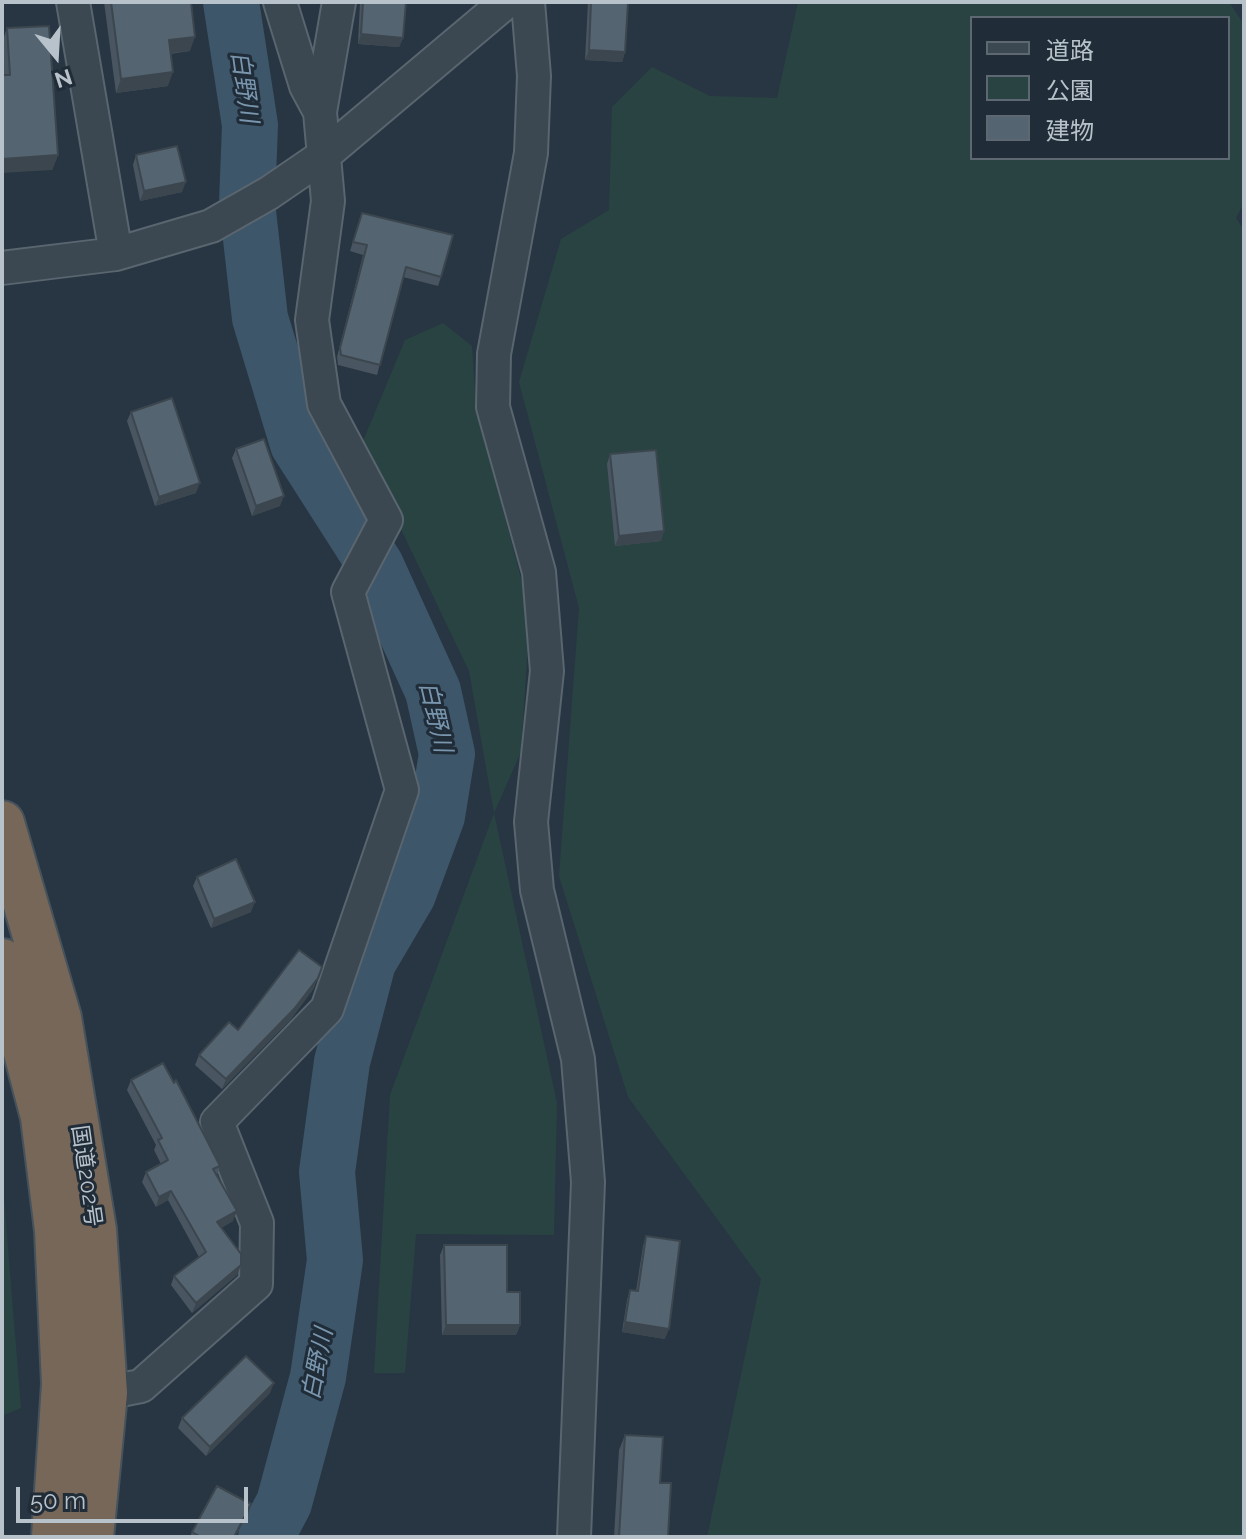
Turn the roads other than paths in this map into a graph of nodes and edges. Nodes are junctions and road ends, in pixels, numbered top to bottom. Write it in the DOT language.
graph roads {
  1 [pos="73,2"];
  2 [pos="280,2"];
  3 [pos="339,2"];
  4 [pos="506,2"];
  5 [pos="528,2"];
  6 [pos="320,112"];
  7 [pos="323,156"];
  8 [pos="116,254"];
  9 [pos="2,268"];
  10 [pos="2,823"];
  11 [pos="2,961"];
  12 [pos="105,1393"];
  13 [pos="54,1537"];
  14 [pos="91,1537"];
  15 [pos="574,1537"];
  1 -- 8 [label="street"];
  2 -- 6 [label="street"];
  3 -- 6 [label="street"];
  4 -- 7 [label="street"];
  5 -- 15 [label="street"];
  6 -- 7 [label="street"];
  7 -- 8 [label="street"];
  7 -- 12 [label="street"];
  8 -- 9 [label="street"];
  10 -- 12 [label="highway, 国道202号"];
  11 -- 13 [label="highway, 国道202号"];
  12 -- 14 [label="highway, 国道202号"];
}
